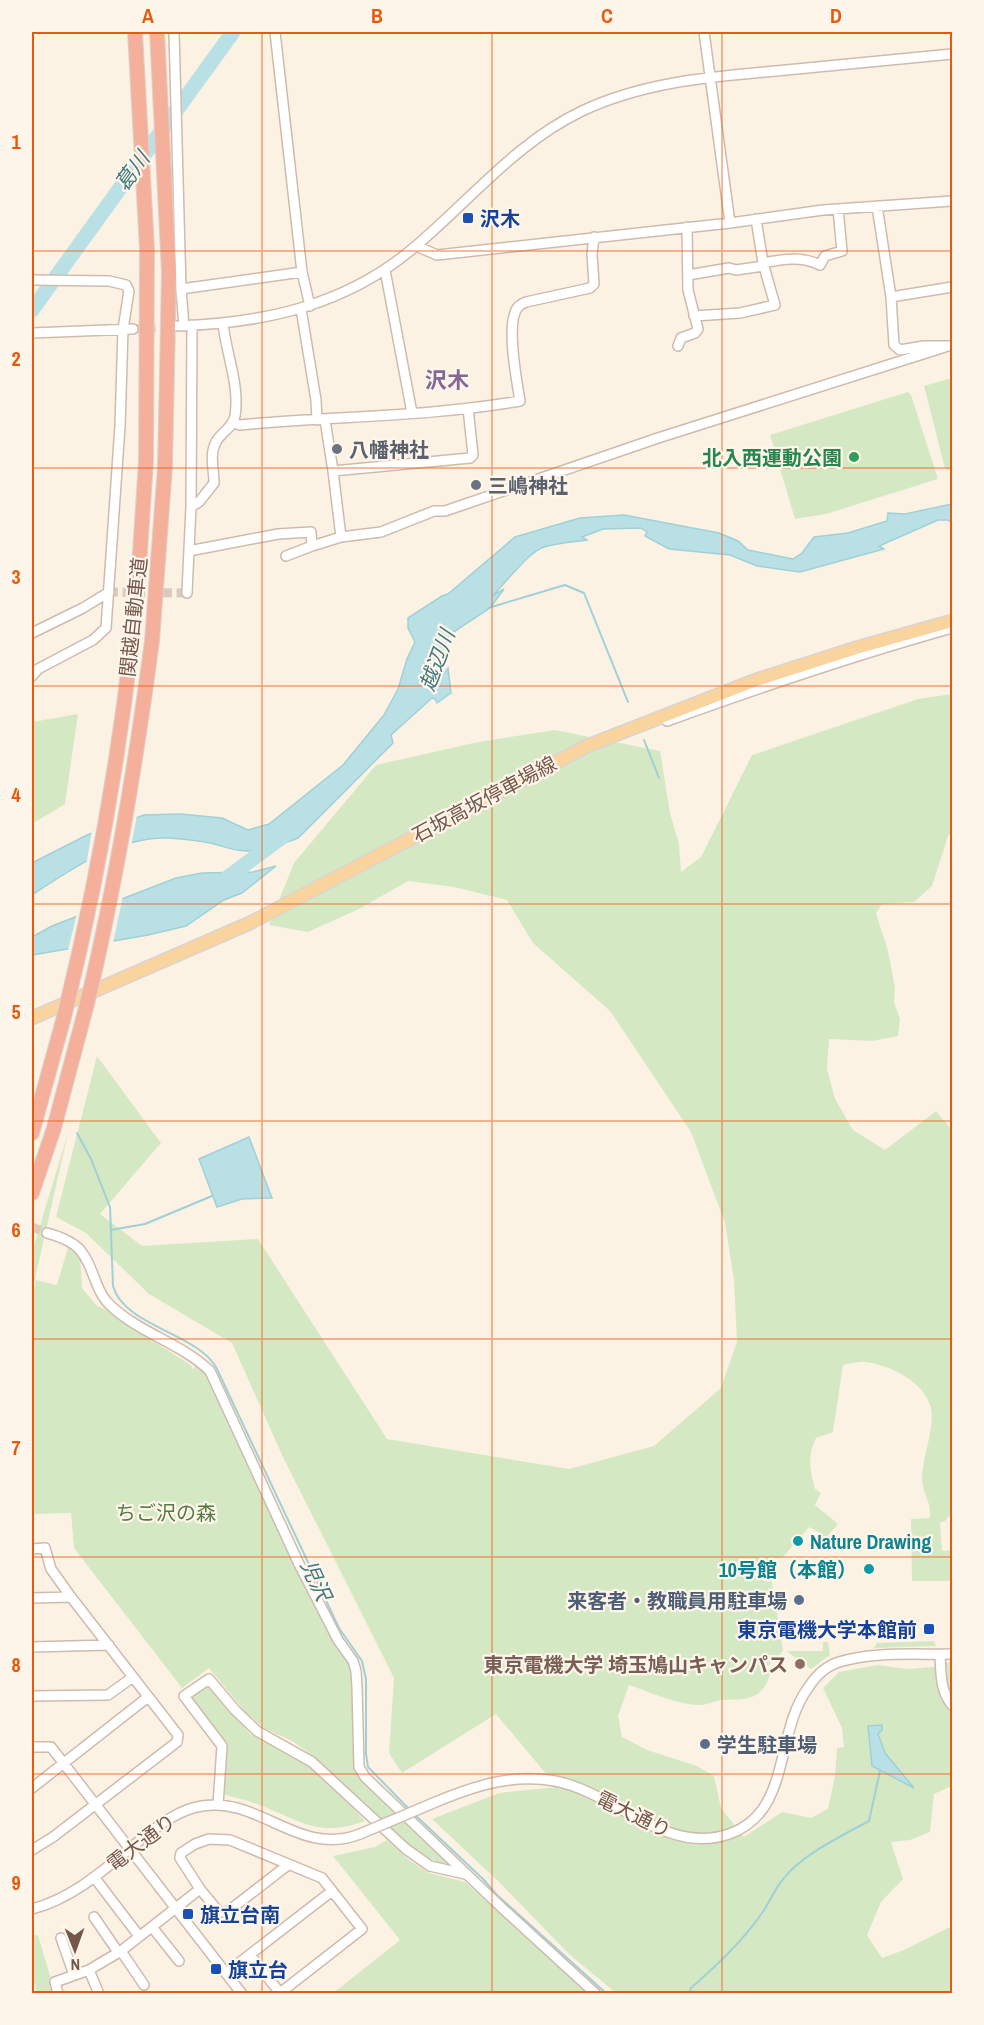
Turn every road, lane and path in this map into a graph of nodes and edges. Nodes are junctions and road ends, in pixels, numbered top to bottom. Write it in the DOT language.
graph roads {
  1 [pos="135,32"];
  2 [pos="157,32"];
  3 [pos="174,32"];
  4 [pos="275,32"];
  5 [pos="704,32"];
  6 [pos="952,54"];
  7 [pos="711,77"];
  8 [pos="952,201"];
  9 [pos="877,206"];
  10 [pos="838,209"];
  11 [pos="756,219"];
  12 [pos="730,223"];
  13 [pos="687,227"];
  14 [pos="594,237"];
  15 [pos="417,246"];
  16 [pos="764,264"];
  17 [pos="385,270"];
  18 [pos="302,272"];
  19 [pos="688,275"];
  20 [pos="32,280"];
  21 [pos="952,288"];
  22 [pos="181,289"];
  23 [pos="891,297"];
  24 [pos="305,307"];
  25 [pos="694,316"];
  26 [pos="223,323"];
  27 [pos="184,326"];
  28 [pos="128,329"];
  29 [pos="36,332"];
  30 [pos="678,346"];
  31 [pos="949,346"];
  32 [pos="468,408"];
  33 [pos="412,413"];
  34 [pos="321,420"];
  35 [pos="233,423"];
  36 [pos="333,471"];
  37 [pos="191,507"];
  38 [pos="341,537"];
  39 [pos="312,546"];
  40 [pos="189,551"];
  41 [pos="286,556"];
  42 [pos="109,592"];
  43 [pos="187,593"];
  44 [pos="952,621"];
  45 [pos="952,628"];
  46 [pos="32,633"];
  47 [pos="32,676"];
  48 [pos="624,731"];
  49 [pos="32,1018"];
  50 [pos="58,1037"];
  51 [pos="32,1099"];
  52 [pos="54,1128"];
  53 [pos="32,1133"];
  54 [pos="32,1193"];
  55 [pos="32,1204"];
  56 [pos="47,1233"];
  57 [pos="32,1549"];
  58 [pos="71,1597"];
  59 [pos="32,1598"];
  60 [pos="109,1645"];
  61 [pos="32,1647"];
  62 [pos="952,1654"];
  63 [pos="940,1655"];
  64 [pos="133,1677"];
  65 [pos="32,1696"];
  66 [pos="148,1697"];
  67 [pos="952,1705"];
  68 [pos="32,1747"];
  69 [pos="64,1763"];
  70 [pos="32,1788"];
  71 [pos="95,1804"];
  72 [pos="218,1805"];
  73 [pos="130,1849"];
  74 [pos="32,1850"];
  75 [pos="288,1865"];
  76 [pos="467,1875"];
  77 [pos="94,1877"];
  78 [pos="200,1889"];
  79 [pos="332,1891"];
  80 [pos="176,1907"];
  81 [pos="32,1909"];
  82 [pos="94,1917"];
  83 [pos="152,1927"];
  84 [pos="139,1936"];
  85 [pos="61,1938"];
  86 [pos="120,1951"];
  87 [pos="251,1956"];
  88 [pos="178,1961"];
  89 [pos="89,1970"];
  90 [pos="226,1973"];
  91 [pos="74,1975"];
  92 [pos="144,1985"];
  93 [pos="58,1994"];
  94 [pos="99,1994"];
  95 [pos="242,1994"];
  96 [pos="596,1994"];
  1 -- 50 [label="highway, 関越自動車道, bridge"];
  2 -- 52 [label="highway, 関越自動車道, bridge"];
  3 -- 22 [label="street"];
  4 -- 18 [label="street"];
  5 -- 7 [label="street"];
  6 -- 7 [label="street"];
  7 -- 12 [label="street"];
  7 -- 15 [label="street"];
  8 -- 9 [label="street"];
  9 -- 10 [label="street"];
  9 -- 23 [label="street"];
  10 -- 11 [label="street"];
  10 -- 16 [label="street"];
  11 -- 12 [label="street"];
  11 -- 16 [label="street"];
  12 -- 13 [label="street"];
  13 -- 14 [label="street"];
  13 -- 19 [label="street"];
  14 -- 15 [label="street"];
  14 -- 32 [label="street"];
  15 -- 17 [label="street"];
  16 -- 19 [label="street"];
  16 -- 25 [label="street"];
  17 -- 24 [label="street"];
  17 -- 33 [label="street"];
  18 -- 22 [label="street"];
  18 -- 24 [label="street"];
  19 -- 25 [label="street"];
  20 -- 28 [label="street"];
  21 -- 23 [label="street"];
  22 -- 27 [label="street"];
  23 -- 31 [label="street"];
  24 -- 26 [label="street"];
  24 -- 34 [label="street"];
  25 -- 30 [label="street"];
  26 -- 27 [label="street"];
  26 -- 35 [label="street"];
  27 -- 37 [label="street"];
  28 -- 29 [label="street"];
  28 -- 42 [label="street"];
  31 -- 38 [label="street"];
  32 -- 33 [label="street"];
  32 -- 36 [label="street"];
  33 -- 34 [label="street"];
  34 -- 35 [label="street"];
  34 -- 36 [label="street"];
  35 -- 37 [label="street"];
  36 -- 38 [label="street"];
  37 -- 40 [label="street"];
  38 -- 39 [label="street"];
  39 -- 40 [label="street"];
  39 -- 41 [label="street"];
  40 -- 43 [label="street"];
  42 -- 46 [label="street"];
  42 -- 47 [label="street"];
  44 -- 48 [label="main road, 石坂高坂停車場線"];
  45 -- 48 [label="street"];
  48 -- 49 [label="main road, 石坂高坂停車場線"];
  50 -- 51 [label="highway"];
  50 -- 53 [label="highway, 関越自動車道"];
  52 -- 54 [label="highway, 関越自動車道"];
  52 -- 55 [label="highway"];
  56 -- 76 [label="street"];
  57 -- 58 [label="street"];
  58 -- 59 [label="street"];
  58 -- 60 [label="street"];
  60 -- 61 [label="street"];
  60 -- 64 [label="street"];
  62 -- 63 [label="street, 電大通り"];
  63 -- 67 [label="street"];
  63 -- 72 [label="street, 電大通り, bridge"];
  64 -- 65 [label="street"];
  64 -- 66 [label="street"];
  66 -- 69 [label="street"];
  66 -- 71 [label="street"];
  68 -- 69 [label="street"];
  69 -- 70 [label="street"];
  69 -- 71 [label="street"];
  71 -- 73 [label="street"];
  71 -- 74 [label="street"];
  72 -- 73 [label="street, 電大通り"];
  72 -- 76 [label="street"];
  73 -- 77 [label="street, 電大通り"];
  73 -- 80 [label="street"];
  75 -- 78 [label="street"];
  75 -- 78 [label="street"];
  75 -- 79 [label="street"];
  76 -- 96 [label="street"];
  77 -- 81 [label="street, 電大通り"];
  77 -- 84 [label="street"];
  78 -- 80 [label="street"];
  79 -- 87 [label="street"];
  79 -- 87 [label="street"];
  80 -- 83 [label="street"];
  80 -- 90 [label="street"];
  82 -- 86 [label="street"];
  83 -- 84 [label="street"];
  83 -- 88 [label="street"];
  84 -- 86 [label="street"];
  85 -- 91 [label="street"];
  86 -- 89 [label="street"];
  86 -- 92 [label="street"];
  87 -- 90 [label="street"];
  89 -- 91 [label="street"];
  89 -- 94 [label="street"];
  90 -- 95 [label="street"];
  91 -- 93 [label="street"];
}
